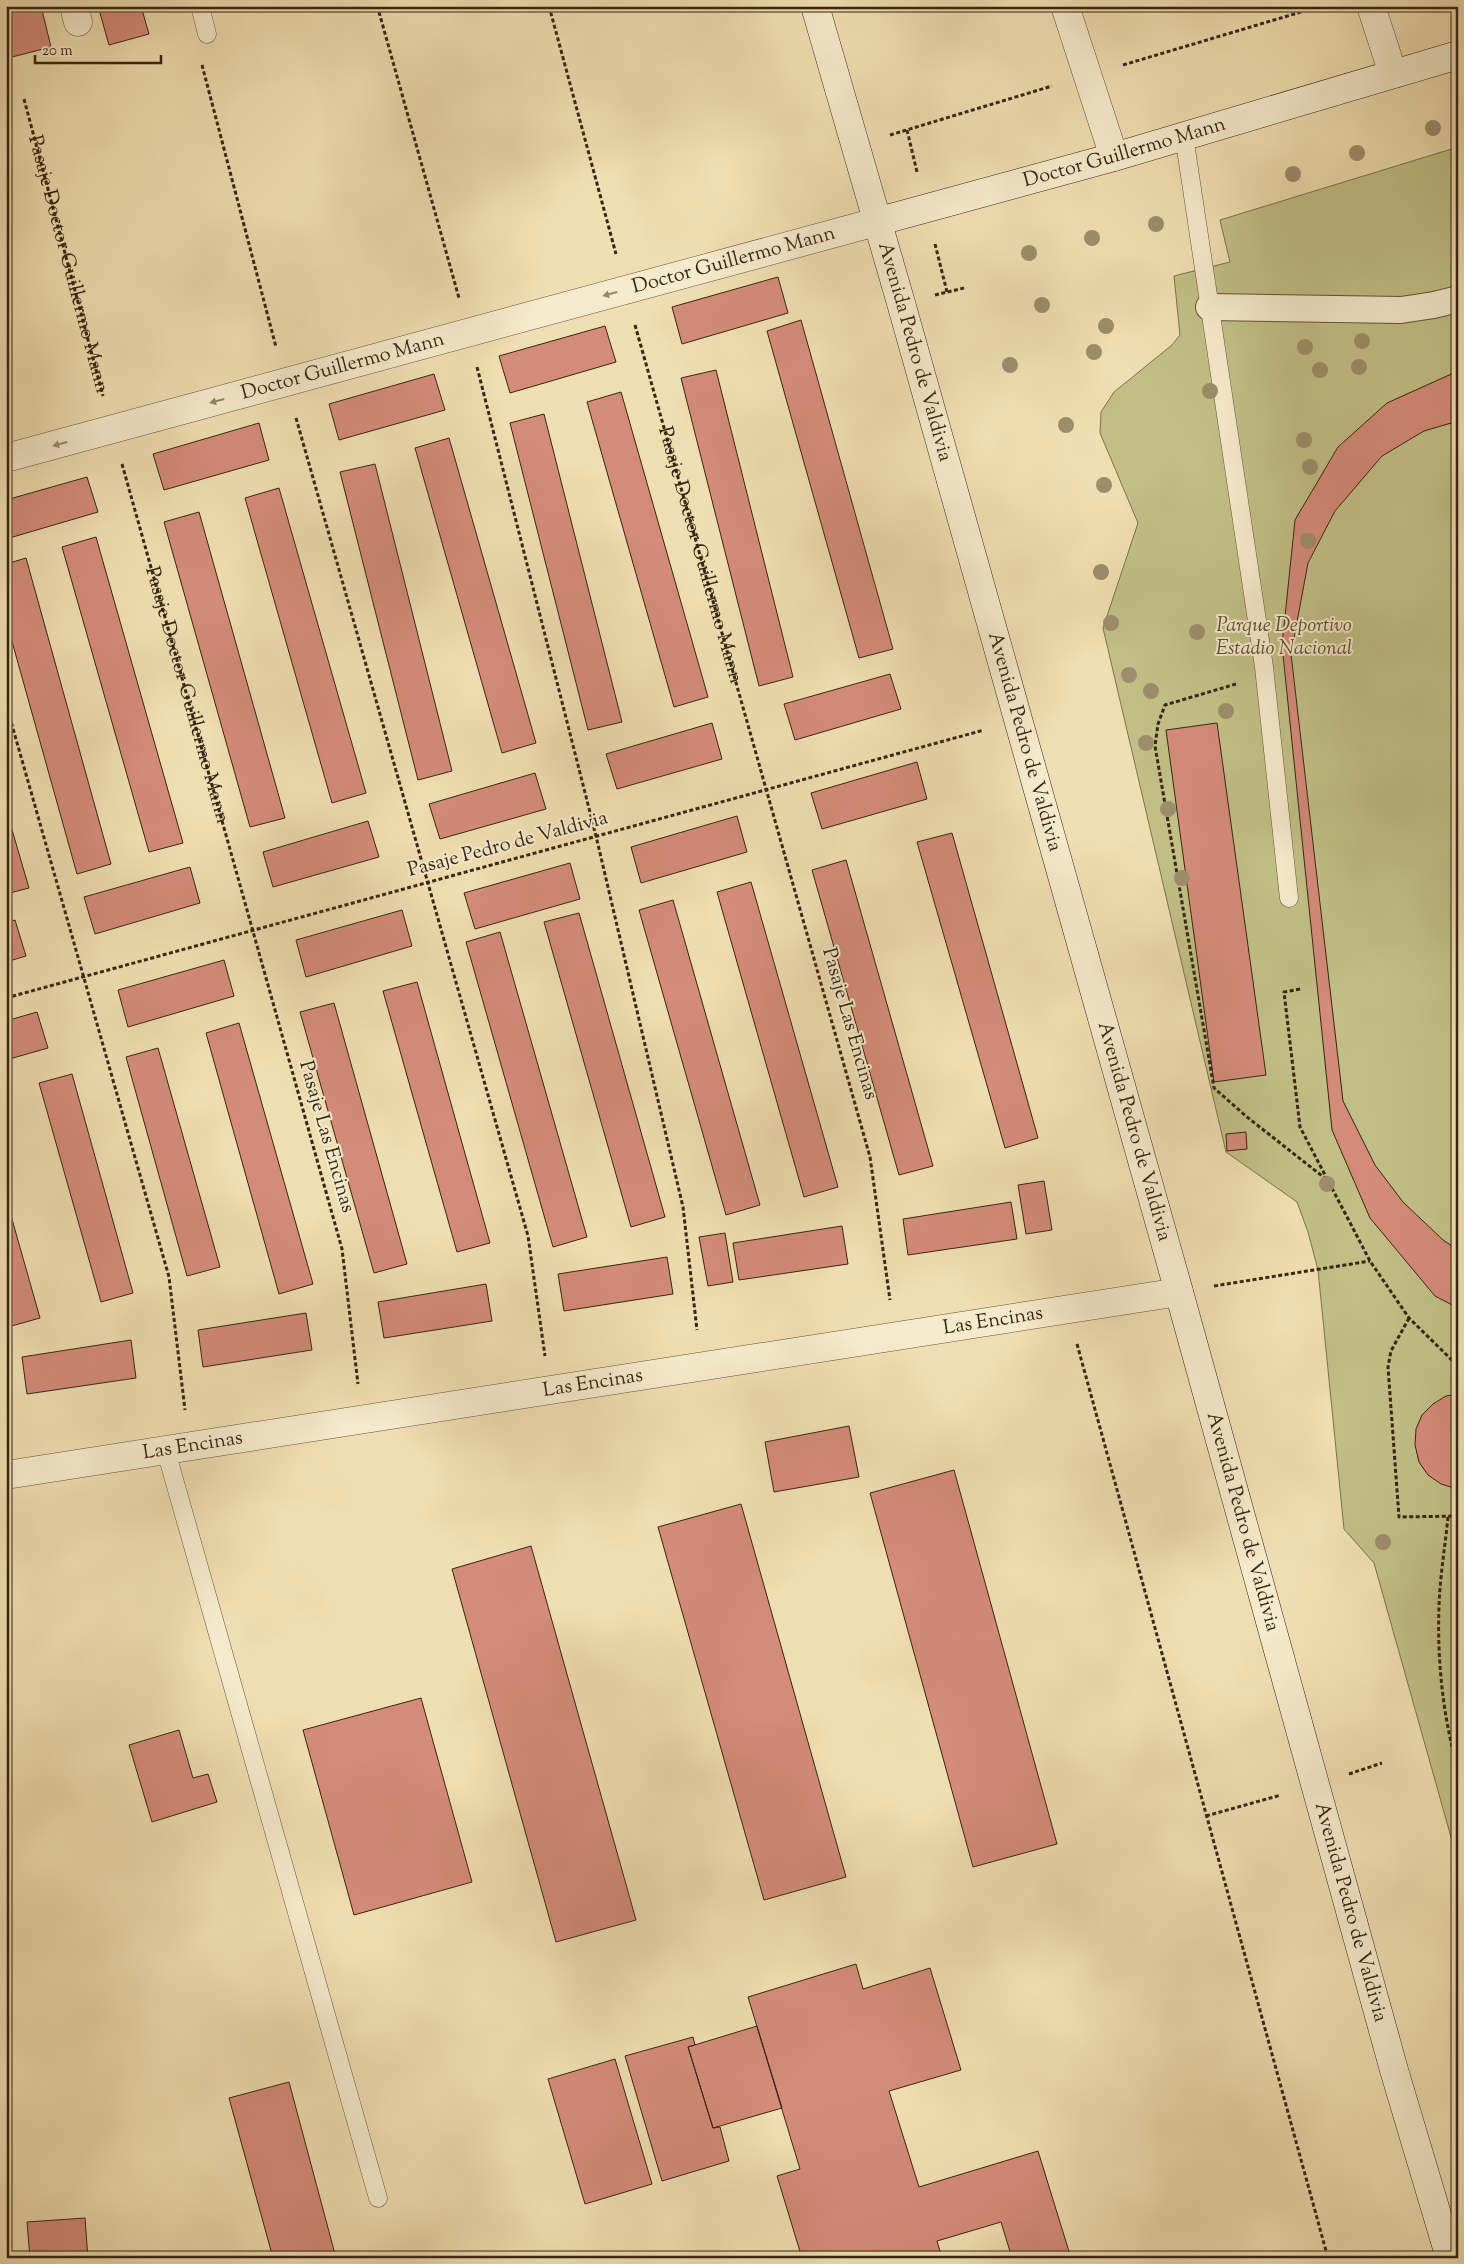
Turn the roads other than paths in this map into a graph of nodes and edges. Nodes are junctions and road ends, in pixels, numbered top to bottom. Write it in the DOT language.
graph roads {
  1 [pos="200,6"];
  2 [pos="815,6"];
  3 [pos="1065,6"];
  4 [pos="1371,6"];
  5 [pos="208,34"];
  6 [pos="1458,55"];
  7 [pos="1393,74"];
  8 [pos="1184,136"];
  9 [pos="1114,158"];
  10 [pos="876,222"];
  11 [pos="1458,299"];
  12 [pos="1209,307"];
  13 [pos="6,458"];
  14 [pos="1289,898"];
  15 [pos="1179,1292"];
  16 [pos="166,1451"];
  17 [pos="6,1475"];
  18 [pos="378,2198"];
  19 [pos="1450,2258"];
  1 -- 5 [label="lane"];
  2 -- 10 [label="main road, Avenida Pedro de Valdivia"];
  3 -- 9 [label="main road"];
  4 -- 7 [label="main road"];
  6 -- 7 [label="main road, Doctor Guillermo Mann"];
  7 -- 8 [label="main road, Doctor Guillermo Mann"];
  8 -- 9 [label="main road, Doctor Guillermo Mann"];
  8 -- 12 [label="lane"];
  9 -- 10 [label="main road, Doctor Guillermo Mann"];
  10 -- 13 [label="main road, Doctor Guillermo Mann, one-way"];
  10 -- 15 [label="main road, Avenida Pedro de Valdivia"];
  11 -- 12 [label="street"];
  12 -- 14 [label="lane"];
  15 -- 16 [label="main road, Las Encinas"];
  15 -- 19 [label="main road, Avenida Pedro de Valdivia"];
  16 -- 17 [label="main road, Las Encinas"];
  16 -- 18 [label="lane"];
}
